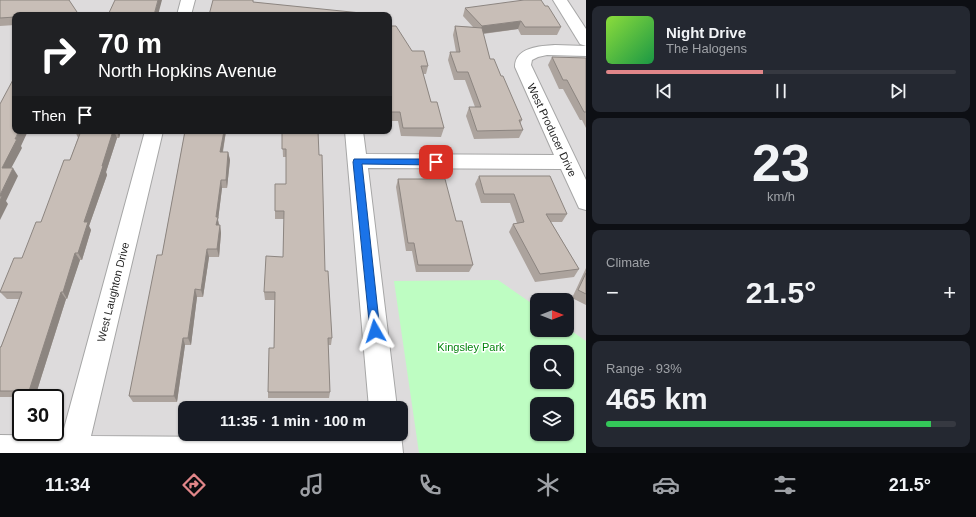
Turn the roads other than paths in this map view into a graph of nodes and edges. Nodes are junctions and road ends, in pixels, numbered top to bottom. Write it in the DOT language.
graph roads {
  1 [pos="188,0"];
  2 [pos="560,0"];
  3 [pos="185,12"];
  4 [pos="586,41"];
  5 [pos="586,51"];
  6 [pos="153,134"];
  7 [pos="354,134"];
  8 [pos="357,162"];
  9 [pos="567,162"];
  10 [pos="586,202"];
  11 [pos="382,401"];
  12 [pos="387,441"];
  13 [pos="0,450"];
  14 [pos="72,451"];
  15 [pos="388,453"];
  1 -- 3 [label="street"];
  2 -- 4 [label="street"];
  5 -- 9 [label="street, West Producer Drive"];
  6 -- 14 [label="street, West Laughton Drive"];
  7 -- 8 [label="street"];
  8 -- 9 [label="street"];
  8 -- 11 [label="street"];
  9 -- 10 [label="street, West Producer Drive"];
  12 -- 15 [label="street"];
  13 -- 14 [label="street"];
  14 -- 15 [label="street"];
}
